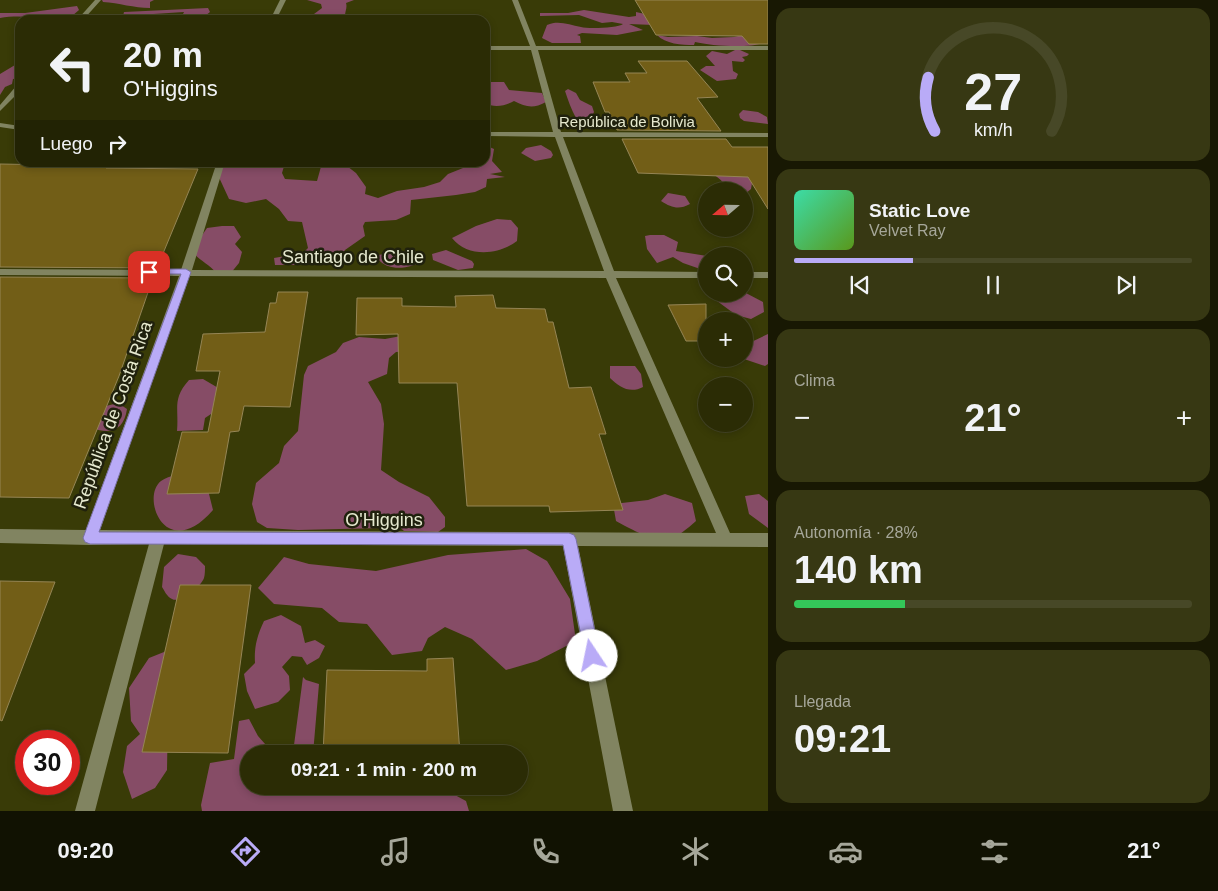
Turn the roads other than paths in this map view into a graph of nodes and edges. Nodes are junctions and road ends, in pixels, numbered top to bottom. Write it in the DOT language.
graph roads {
  1 [pos="98,0"];
  2 [pos="283,0"];
  3 [pos="515,0"];
  4 [pos="84,15"];
  5 [pos="276,15"];
  6 [pos="490,48"];
  7 [pos="534,48"];
  8 [pos="768,48"];
  9 [pos="15,92"];
  10 [pos="0,109"];
  11 [pos="0,125"];
  12 [pos="15,127"];
  13 [pos="490,134"];
  14 [pos="558,134"];
  15 [pos="768,135"];
  16 [pos="219,167"];
  17 [pos="0,272"];
  18 [pos="186,272"];
  19 [pos="610,275"];
  20 [pos="698,275"];
  21 [pos="753,275"];
  22 [pos="768,275"];
  23 [pos="0,536"];
  24 [pos="90,538"];
  25 [pos="158,538"];
  26 [pos="569,539"];
  27 [pos="726,540"];
  28 [pos="768,540"];
  29 [pos="85,811"];
  30 [pos="623,811"];
  1 -- 4 [label="street"];
  2 -- 5 [label="street"];
  3 -- 7 [label="street"];
  6 -- 7 [label="street"];
  7 -- 8 [label="street"];
  7 -- 14 [label="street"];
  9 -- 10 [label="street"];
  11 -- 12 [label="street"];
  13 -- 14 [label="street, República de Bolivia"];
  14 -- 15 [label="street, República de Bolivia"];
  14 -- 19 [label="street"];
  16 -- 18 [label="street, República de Costa Rica"];
  17 -- 18 [label="street, Santiago de Chile"];
  18 -- 19 [label="street, Santiago de Chile"];
  18 -- 24 [label="street, República de Costa Rica"];
  19 -- 20 [label="street, Santiago de Chile"];
  19 -- 27 [label="street"];
  21 -- 22 [label="street"];
  23 -- 24 [label="street, O'Higgins"];
  24 -- 25 [label="street, O'Higgins"];
  25 -- 26 [label="street, O'Higgins"];
  25 -- 29 [label="street"];
  26 -- 27 [label="street, O'Higgins"];
  26 -- 30 [label="street"];
  27 -- 28 [label="street, O'Higgins"];
}
